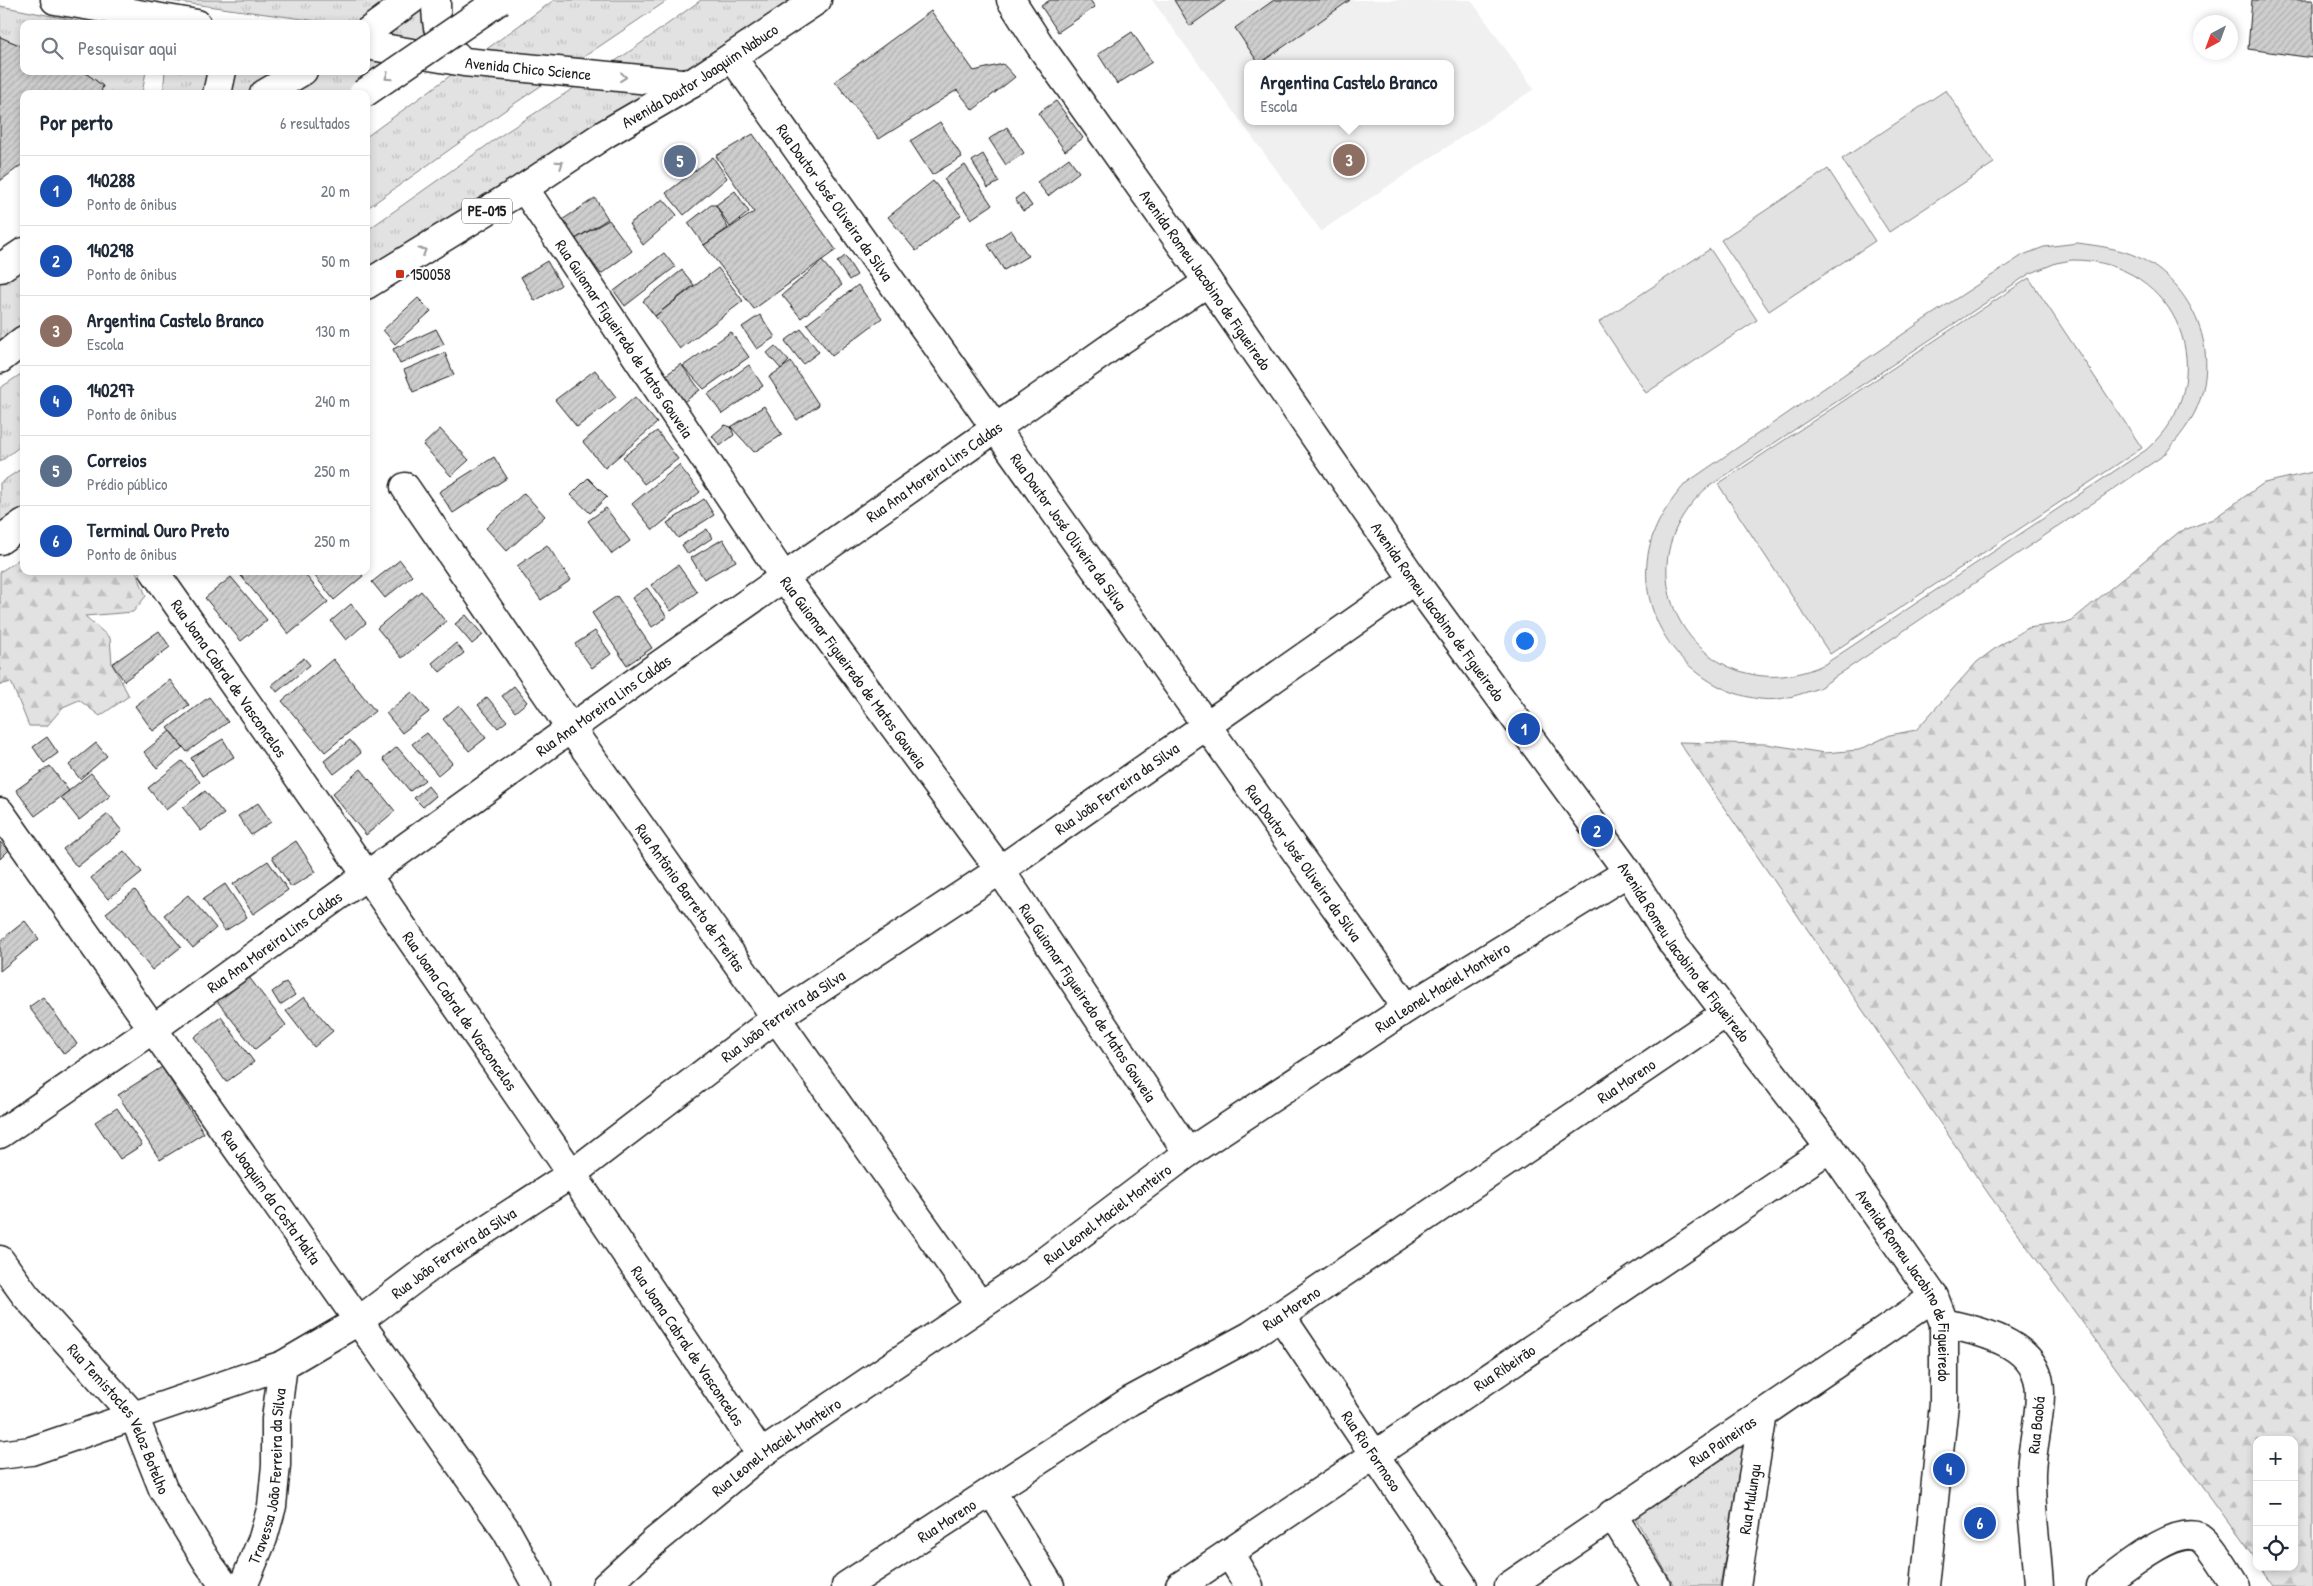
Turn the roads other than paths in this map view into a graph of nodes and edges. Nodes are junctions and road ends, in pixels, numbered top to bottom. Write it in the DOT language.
graph roads {
  1 [pos="55,0"];
  2 [pos="411,0"];
  3 [pos="436,0"];
  4 [pos="500,0"];
  5 [pos="817,0"];
  6 [pos="1011,0"];
  7 [pos="172,20"];
  8 [pos="370,30"];
  9 [pos="370,46"];
  10 [pos="732,57"];
  11 [pos="464,62"];
  12 [pos="221,75"];
  13 [pos="296,75"];
  14 [pos="691,84"];
  15 [pos="218,90"];
  16 [pos="271,90"];
  17 [pos="370,90"];
  18 [pos="524,188"];
  19 [pos="20,255"];
  20 [pos="0,268"];
  21 [pos="1208,282"];
  22 [pos="370,283"];
  23 [pos="997,429"];
  24 [pos="405,487"];
  25 [pos="20,526"];
  26 [pos="0,540"];
  27 [pos="157,575"];
  28 [pos="785,579"];
  29 [pos="1414,580"];
  30 [pos="1205,726"];
  31 [pos="571,729"];
  32 [pos="0,812"];
  33 [pos="1000,870"];
  34 [pos="1628,872"];
  35 [pos="368,875"];
  36 [pos="1407,1008"];
  37 [pos="1726,1013"];
  38 [pos="777,1017"];
  39 [pos="153,1029"];
  40 [pos="0,1134"];
  41 [pos="1830,1148"];
  42 [pos="1188,1153"];
  43 [pos="573,1173"];
  44 [pos="0,1260"];
  45 [pos="1934,1297"];
  46 [pos="980,1305"];
  47 [pos="1280,1315"];
  48 [pos="360,1320"];
  49 [pos="1944,1323"];
  50 [pos="283,1365"];
  51 [pos="1763,1412"];
  52 [pos="134,1416"];
  53 [pos="761,1454"];
  54 [pos="0,1455"];
  55 [pos="1374,1455"];
  56 [pos="992,1492"];
  57 [pos="1612,1514"];
  58 [pos="1229,1553"];
  59 [pos="225,1586"];
  60 [pos="243,1586"];
  61 [pos="537,1586"];
  62 [pos="606,1586"];
  63 [pos="846,1586"];
  64 [pos="1050,1586"];
  65 [pos="1180,1586"];
  66 [pos="1249,1586"];
  67 [pos="1463,1586"];
  68 [pos="1509,1586"];
  69 [pos="1656,1586"];
  70 [pos="1736,1586"];
  71 [pos="1925,1586"];
  72 [pos="2039,1586"];
  73 [pos="2102,1586"];
  74 [pos="2236,1586"];
  1 -- 7 [label="main road"];
  2 -- 8 [label="main road"];
  3 -- 11 [label="main road"];
  4 -- 17 [label="main road, one-way, bridge"];
  5 -- 10 [label="main road, Avenida Doutor Joaquim Nabuco / PE-015"];
  6 -- 21 [label="main road, Avenida Romeu Jacobino de Figueiredo"];
  9 -- 11 [label="main road, Avenida Chico Science"];
  10 -- 14 [label="main road, Avenida Doutor Joaquim Nabuco / PE-015"];
  10 -- 23 [label="main road, Rua Doutor José Oliveira da Silva"];
  11 -- 14 [label="main road, Avenida Chico Science, one-way"];
  12 -- 15 [label="main road"];
  13 -- 16 [label="main road"];
  18 -- 14 [label="main road, Avenida Doutor Joaquim Nabuco / PE-015, one-way"];
  22 -- 18 [label="main road, PE-015, one-way"];
  18 -- 28 [label="main road, Rua Guiomar Figueiredo de Matos Gouveia"];
  19 -- 20 [label="main road"];
  21 -- 23 [label="main road, Rua Ana Moreira Lins Caldas"];
  21 -- 29 [label="main road, Avenida Romeu Jacobino de Figueiredo"];
  23 -- 28 [label="main road, Rua Ana Moreira Lins Caldas"];
  23 -- 30 [label="main road, Rua Doutor José Oliveira da Silva"];
  24 -- 31 [label="main road, Rua Antônio Barreto de Freitas"];
  25 -- 26 [label="main road"];
  27 -- 35 [label="main road, Rua Joana Cabral de Vasconcelos"];
  28 -- 31 [label="main road, Rua Ana Moreira Lins Caldas"];
  28 -- 33 [label="main road, Rua Guiomar Figueiredo de Matos Gouveia"];
  29 -- 30 [label="main road, Rua João Ferreira da Silva"];
  29 -- 34 [label="main road, Avenida Romeu Jacobino de Figueiredo"];
  30 -- 33 [label="main road, Rua João Ferreira da Silva"];
  30 -- 36 [label="main road, Rua Doutor José Oliveira da Silva"];
  31 -- 35 [label="main road, Rua Ana Moreira Lins Caldas"];
  31 -- 38 [label="main road, Rua Antônio Barreto de Freitas"];
  32 -- 39 [label="main road, Rua Joaquim da Costa Malta"];
  33 -- 38 [label="main road, Rua João Ferreira da Silva"];
  33 -- 42 [label="main road, Rua Guiomar Figueiredo de Matos Gouveia"];
  34 -- 36 [label="main road, Rua Leonel Maciel Monteiro"];
  34 -- 37 [label="main road, Avenida Romeu Jacobino de Figueiredo"];
  35 -- 39 [label="main road, Rua Ana Moreira Lins Caldas"];
  35 -- 43 [label="main road, Rua Joana Cabral de Vasconcelos"];
  36 -- 42 [label="main road, Rua Leonel Maciel Monteiro"];
  37 -- 41 [label="main road, Avenida Romeu Jacobino de Figueiredo"];
  37 -- 47 [label="main road, Rua Moreno"];
  38 -- 43 [label="main road, Rua João Ferreira da Silva"];
  38 -- 46 [label="main road, Rua Antônio Barreto de Freitas"];
  39 -- 40 [label="main road, Rua Ana Moreira Lins Caldas"];
  39 -- 48 [label="main road, Rua Joaquim da Costa Malta"];
  41 -- 45 [label="main road, Avenida Romeu Jacobino de Figueiredo"];
  41 -- 55 [label="main road, Rua Ribeirão"];
  42 -- 46 [label="main road, Rua Leonel Maciel Monteiro"];
  43 -- 48 [label="main road, Rua João Ferreira da Silva"];
  43 -- 53 [label="main road, Rua Joana Cabral de Vasconcelos"];
  44 -- 52 [label="main road, Rua Temistocles Veloz Botelho"];
  45 -- 49 [label="main road, Avenida Romeu Jacobino de Figueiredo"];
  45 -- 51 [label="main road, Rua Paineiras"];
  46 -- 53 [label="main road, Rua Leonel Maciel Monteiro"];
  47 -- 55 [label="main road, Rua Rio Formoso"];
  47 -- 56 [label="main road, Rua Moreno"];
  48 -- 50 [label="main road, Rua João Ferreira da Silva"];
  48 -- 61 [label="main road, Rua Joaquim da Costa Malta"];
  49 -- 71 [label="main road, Avenida Romeu Jacobino de Figueiredo"];
  49 -- 72 [label="main road, Rua Baobá"];
  50 -- 52 [label="main road, Rua João Ferreira da Silva"];
  50 -- 60 [label="main road, Travessa João Ferreira da Silva"];
  51 -- 57 [label="main road, Rua Paineiras"];
  51 -- 70 [label="main road, Rua Mulungu"];
  52 -- 54 [label="main road, Rua João Ferreira da Silva"];
  52 -- 59 [label="main road, Rua Temistocles Veloz Botelho"];
  53 -- 62 [label="main road, Rua Leonel Maciel Monteiro"];
  55 -- 58 [label="main road, Rua Ribeirão"];
  55 -- 67 [label="main road, Rua Rio Formoso"];
  56 -- 63 [label="main road, Rua Moreno"];
  56 -- 64 [label="main road"];
  57 -- 68 [label="main road, Rua Paineiras"];
  57 -- 69 [label="main road"];
  58 -- 65 [label="main road, Rua Ribeirão"];
  58 -- 66 [label="main road"];
  73 -- 74 [label="main road"];
}
